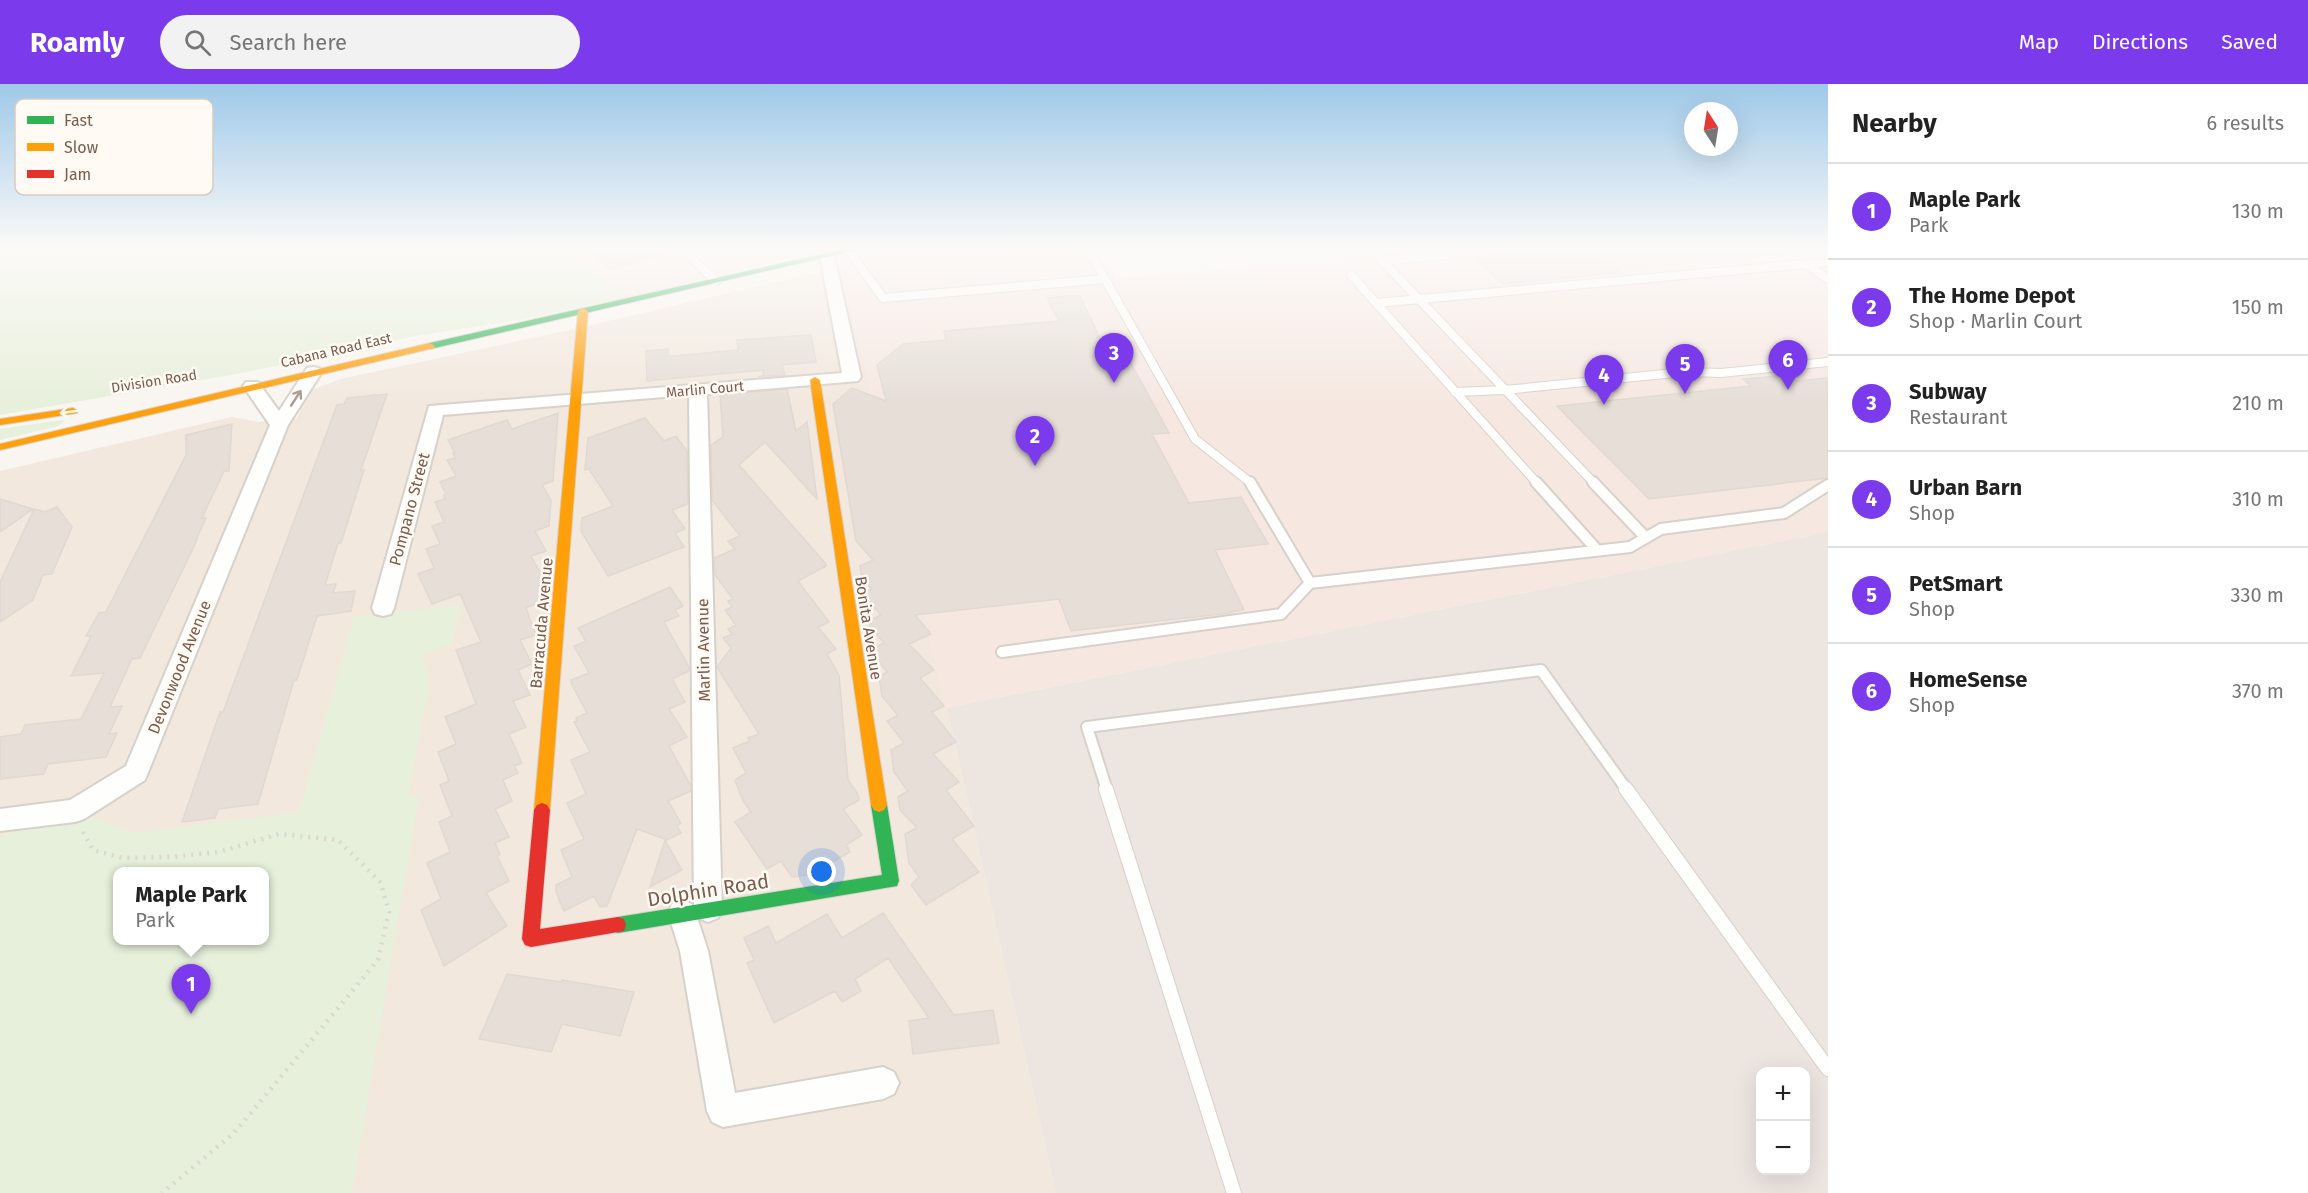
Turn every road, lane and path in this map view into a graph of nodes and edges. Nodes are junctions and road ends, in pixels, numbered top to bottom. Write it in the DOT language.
graph roads {
  1 [pos="628,301"];
  2 [pos="836,301"];
  3 [pos="1117,301"];
  4 [pos="1374,301"];
  5 [pos="1400,301"];
  6 [pos="1420,301"];
  7 [pos="1376,303"];
  8 [pos="583,311"];
  9 [pos="1828,362"];
  10 [pos="313,372"];
  11 [pos="815,380"];
  12 [pos="252,386"];
  13 [pos="698,390"];
  14 [pos="1505,390"];
  15 [pos="1455,392"];
  16 [pos="576,399"];
  17 [pos="131,402"];
  18 [pos="86,409"];
  19 [pos="435,410"];
  20 [pos="0,422"];
  21 [pos="279,424"];
  22 [pos="0,447"];
  23 [pos="1828,485"];
  24 [pos="1646,538"];
  25 [pos="1597,550"];
  26 [pos="1310,583"];
  27 [pos="383,608"];
  28 [pos="1002,652"];
  29 [pos="0,820"];
  30 [pos="71,833"];
  31 [pos="891,881"];
  32 [pos="695,911"];
  33 [pos="531,939"];
  34 [pos="1828,1069"];
  35 [pos="883,1083"];
  36 [pos="162,1193"];
  37 [pos="1234,1193"];
  1 -- 8 [label="street, Cabana Road East"];
  2 -- 11 [label="street, Marlin Court"];
  3 -- 26 [label="lane"];
  4 -- 7 [label="lane"];
  5 -- 7 [label="lane"];
  6 -- 14 [label="lane"];
  7 -- 15 [label="lane"];
  8 -- 10 [label="street, Cabana Road East"];
  8 -- 16 [label="street, Barracuda Avenue"];
  9 -- 14 [label="lane"];
  10 -- 12 [label="street, Cabana Road East"];
  10 -- 17 [label="street, Division Road"];
  21 -- 10 [label="street, Devonwood Avenue, one-way"];
  11 -- 13 [label="street, Marlin Court"];
  11 -- 31 [label="street, Bonita Avenue"];
  12 -- 21 [label="street"];
  12 -- 22 [label="street, Cabana Road East"];
  13 -- 16 [label="street, Marlin Court"];
  13 -- 32 [label="street, Marlin Avenue"];
  14 -- 15 [label="lane"];
  14 -- 24 [label="lane"];
  15 -- 25 [label="lane"];
  16 -- 19 [label="street, Marlin Court"];
  16 -- 33 [label="street, Barracuda Avenue"];
  18 -- 20 [label="street, one-way"];
  19 -- 27 [label="street, Pompano Street"];
  21 -- 29 [label="street, Devonwood Avenue"];
  23 -- 24 [label="lane"];
  24 -- 25 [label="lane"];
  25 -- 26 [label="lane"];
  26 -- 28 [label="lane"];
  30 -- 36 [label="path"];
  31 -- 32 [label="street, Dolphin Road"];
  32 -- 33 [label="street, Dolphin Road"];
  32 -- 35 [label="street, Marlin Avenue"];
  34 -- 37 [label="lane"];
}
